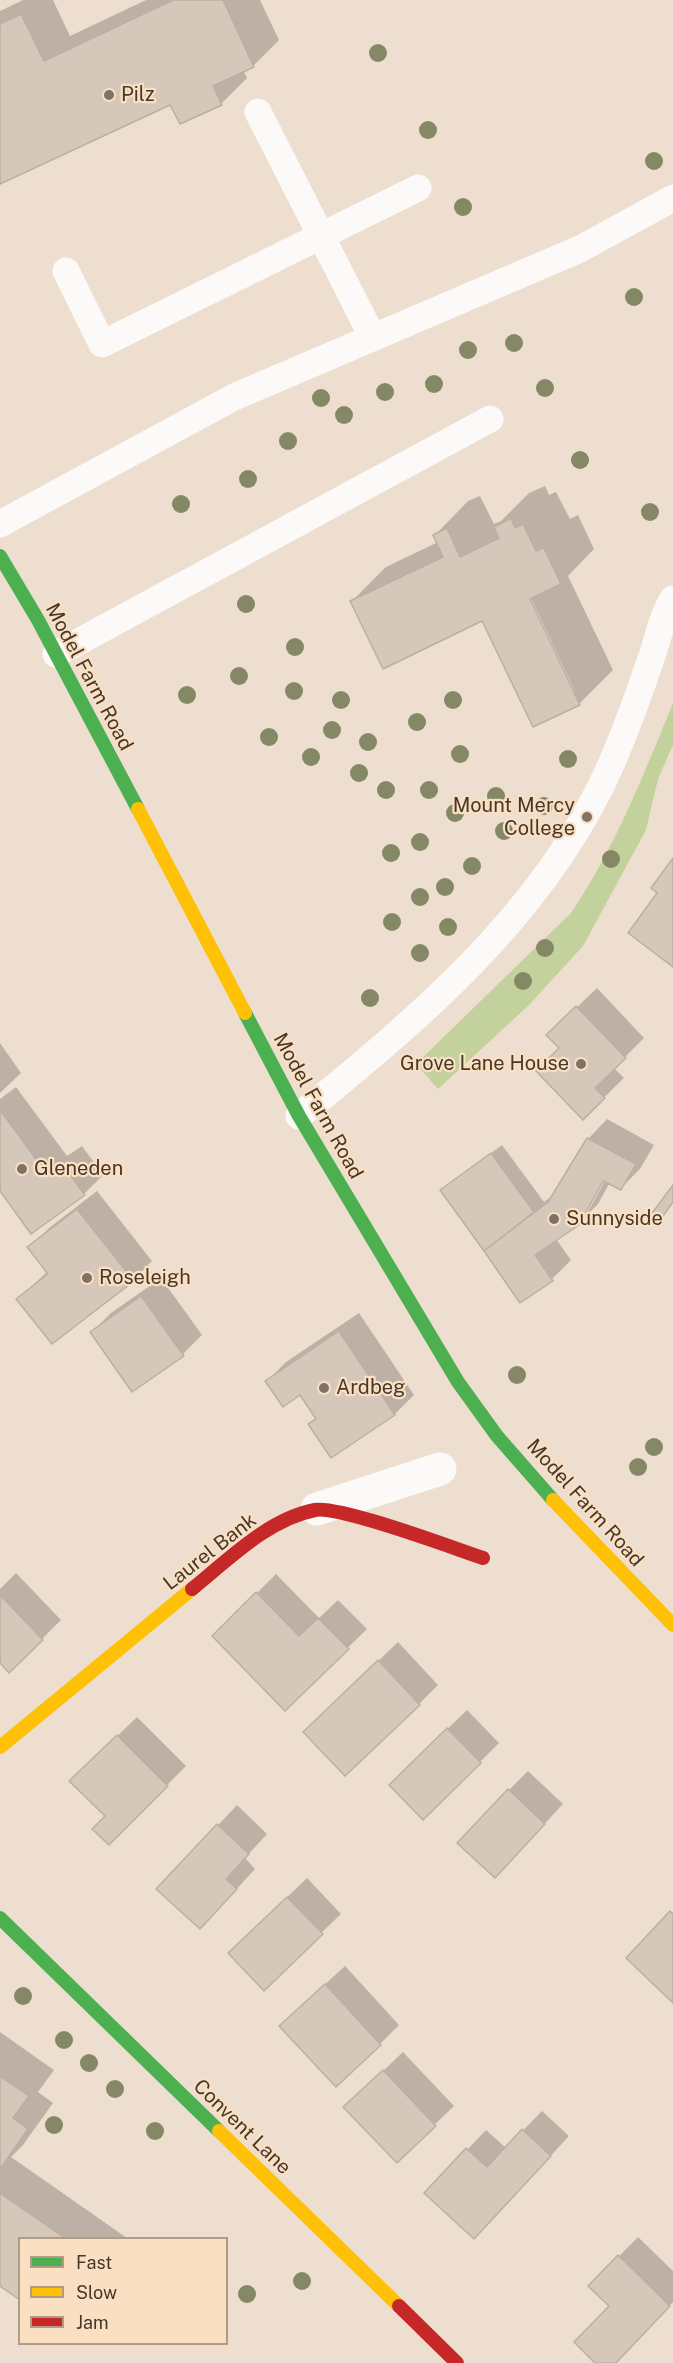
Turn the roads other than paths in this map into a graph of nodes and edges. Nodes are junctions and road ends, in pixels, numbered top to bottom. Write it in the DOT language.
graph roads {
  1 [pos="258,112"];
  2 [pos="418,188"];
  3 [pos="673,198"];
  4 [pos="322,234"];
  5 [pos="66,271"];
  6 [pos="373,338"];
  7 [pos="490,419"];
  8 [pos="0,524"];
  9 [pos="0,556"];
  10 [pos="673,599"];
  11 [pos="56,654"];
  12 [pos="300,1116"];
  13 [pos="440,1469"];
  14 [pos="317,1509"];
  15 [pos="483,1558"];
  16 [pos="673,1625"];
  17 [pos="0,1747"];
  18 [pos="0,1918"];
  19 [pos="456,2363"];
  1 -- 4 [label="lane"];
  2 -- 4 [label="lane"];
  3 -- 6 [label="lane"];
  4 -- 5 [label="lane"];
  4 -- 6 [label="lane"];
  6 -- 8 [label="lane"];
  7 -- 11 [label="lane"];
  9 -- 11 [label="main road, Model Farm Road"];
  10 -- 12 [label="lane"];
  11 -- 12 [label="main road, Model Farm Road"];
  12 -- 16 [label="main road, Model Farm Road"];
  13 -- 14 [label="street"];
  14 -- 15 [label="main road"];
  14 -- 17 [label="main road, Laurel Bank"];
  18 -- 19 [label="main road, Convent Lane"];
}
